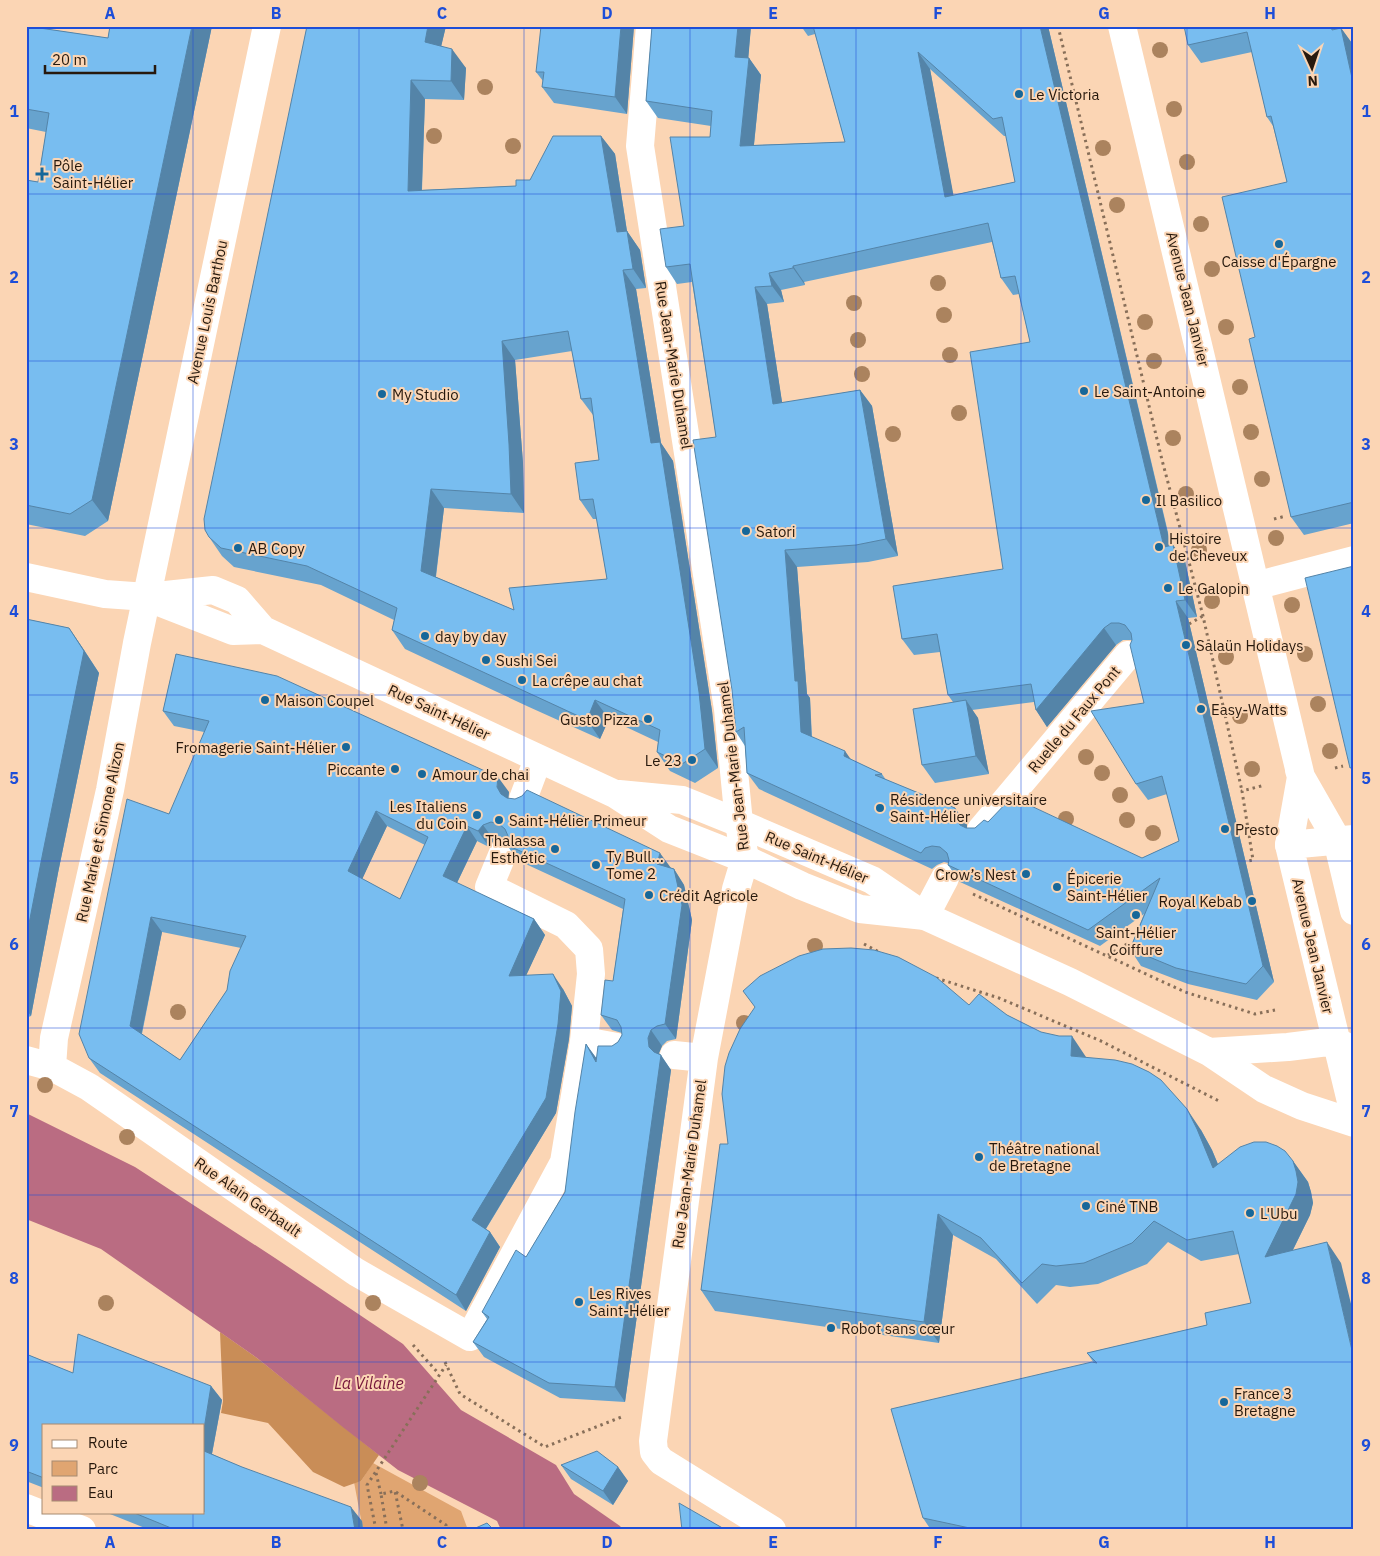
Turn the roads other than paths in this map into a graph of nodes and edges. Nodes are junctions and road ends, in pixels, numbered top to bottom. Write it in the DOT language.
graph roads {
  1 [pos="267,26"];
  2 [pos="650,26"];
  3 [pos="1122,26"];
  4 [pos="1354,560"];
  5 [pos="26,577"];
  6 [pos="1255,586"];
  7 [pos="147,597"];
  8 [pos="1128,654"];
  9 [pos="538,759"];
  10 [pos="1301,777"];
  11 [pos="615,794"];
  12 [pos="523,799"];
  13 [pos="739,822"];
  14 [pos="981,830"];
  15 [pos="1345,839"];
  16 [pos="1289,845"];
  17 [pos="502,853"];
  18 [pos="745,859"];
  19 [pos="945,878"];
  20 [pos="1352,895"];
  21 [pos="925,916"];
  22 [pos="584,1041"];
  23 [pos="1345,1046"];
  24 [pos="617,1047"];
  25 [pos="1209,1052"];
  26 [pos="674,1055"];
  27 [pos="704,1058"];
  28 [pos="26,1060"];
  29 [pos="52,1067"];
  30 [pos="1354,1114"];
  31 [pos="1354,1123"];
  32 [pos="26,1508"];
  33 [pos="82,1530"];
  34 [pos="772,1530"];
  1 -- 7 [label="street, Avenue Louis Barthou"];
  2 -- 13 [label="street, Rue Jean-Marie Duhamel"];
  3 -- 6 [label="street, Avenue Jean Janvier"];
  4 -- 6 [label="street"];
  5 -- 7 [label="street, Rue Saint-Hélier"];
  6 -- 10 [label="street, Avenue Jean Janvier"];
  7 -- 9 [label="street, Rue Saint-Hélier"];
  7 -- 29 [label="street, Rue Marie et Simone Alizon"];
  8 -- 14 [label="street, Ruelle du Faux Pont"];
  9 -- 11 [label="street, Rue Saint-Hélier"];
  9 -- 12 [label="street"];
  10 -- 15 [label="street, Avenue Jean Janvier"];
  10 -- 16 [label="street, Avenue Jean Janvier"];
  11 -- 13 [label="street, Rue Saint-Hélier"];
  11 -- 18 [label="street, Rue Saint-Hélier"];
  13 -- 18 [label="street, Rue Jean-Marie Duhamel"];
  13 -- 21 [label="street, Rue Saint-Hélier"];
  15 -- 16 [label="street"];
  15 -- 20 [label="street, Avenue Jean Janvier"];
  16 -- 23 [label="street, Avenue Jean Janvier"];
  17 -- 22 [label="street"];
  18 -- 21 [label="street, Rue Saint-Hélier"];
  18 -- 27 [label="street, Rue Jean-Marie Duhamel"];
  19 -- 21 [label="street"];
  21 -- 25 [label="street, Rue Saint-Hélier"];
  22 -- 24 [label="street"];
  22 -- 29 [label="street, Rue Alain Gerbault"];
  23 -- 25 [label="street, Rue Saint-Hélier"];
  23 -- 30 [label="street, Avenue Jean Janvier"];
  25 -- 31 [label="street, Rue Saint-Hélier"];
  26 -- 27 [label="street"];
  27 -- 34 [label="street, Rue Jean-Marie Duhamel"];
  28 -- 29 [label="street, Rue Alain Gerbault"];
  32 -- 33 [label="street"];
}
